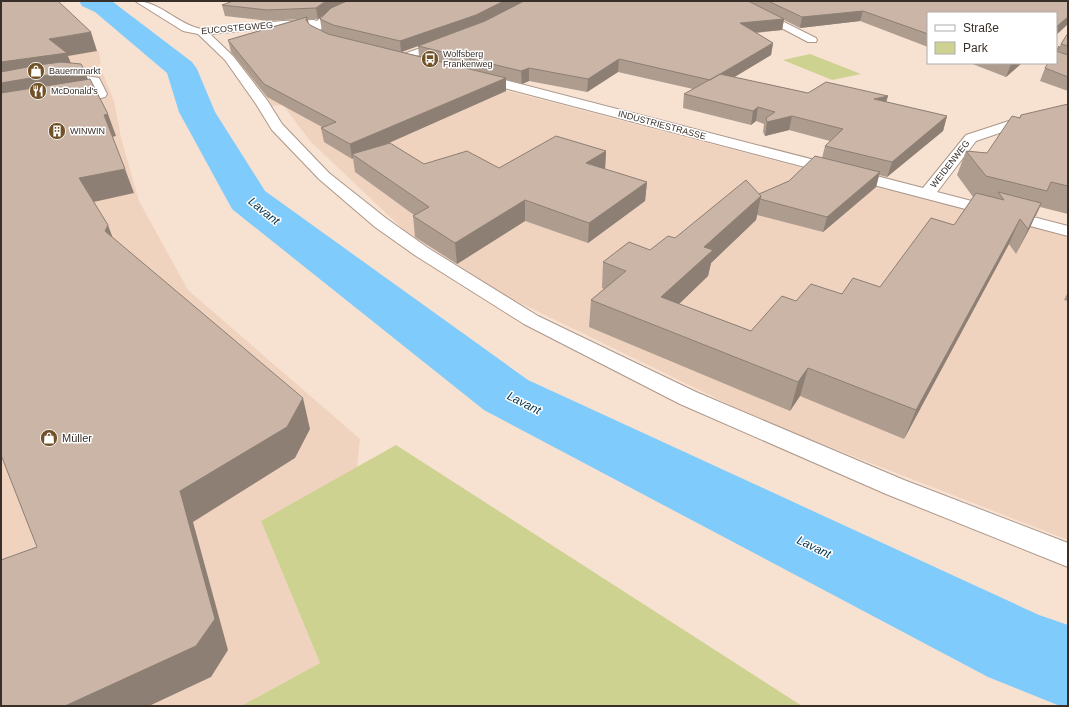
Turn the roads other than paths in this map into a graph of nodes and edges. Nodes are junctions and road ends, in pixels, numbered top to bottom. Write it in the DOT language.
graph roads {
  1 [pos="140,1"];
  2 [pos="361,1"];
  3 [pos="735,1"];
  4 [pos="319,23"];
  5 [pos="201,32"];
  6 [pos="459,37"];
  7 [pos="812,40"];
  8 [pos="345,44"];
  9 [pos="388,55"];
  10 [pos="402,58"];
  11 [pos="423,63"];
  12 [pos="462,73"];
  13 [pos="1,89"];
  14 [pos="56,102"];
  15 [pos="1068,112"];
  16 [pos="926,195"];
  17 [pos="1068,231"];
  18 [pos="1068,555"];
  1 -- 5 [label="street, EUCOSTEGWEG"];
  2 -- 4 [label="street"];
  3 -- 7 [label="street"];
  4 -- 5 [label="street, EUCOSTEGWEG"];
  4 -- 8 [label="street"];
  5 -- 18 [label="street"];
  6 -- 10 [label="street"];
  9 -- 10 [label="street"];
  10 -- 11 [label="street"];
  12 -- 16 [label="street, INDUSTRIESTRASSE"];
  13 -- 14 [label="street"];
  15 -- 16 [label="street, WEIDENWEG"];
  16 -- 17 [label="street, INDUSTRIESTRASSE"];
}
